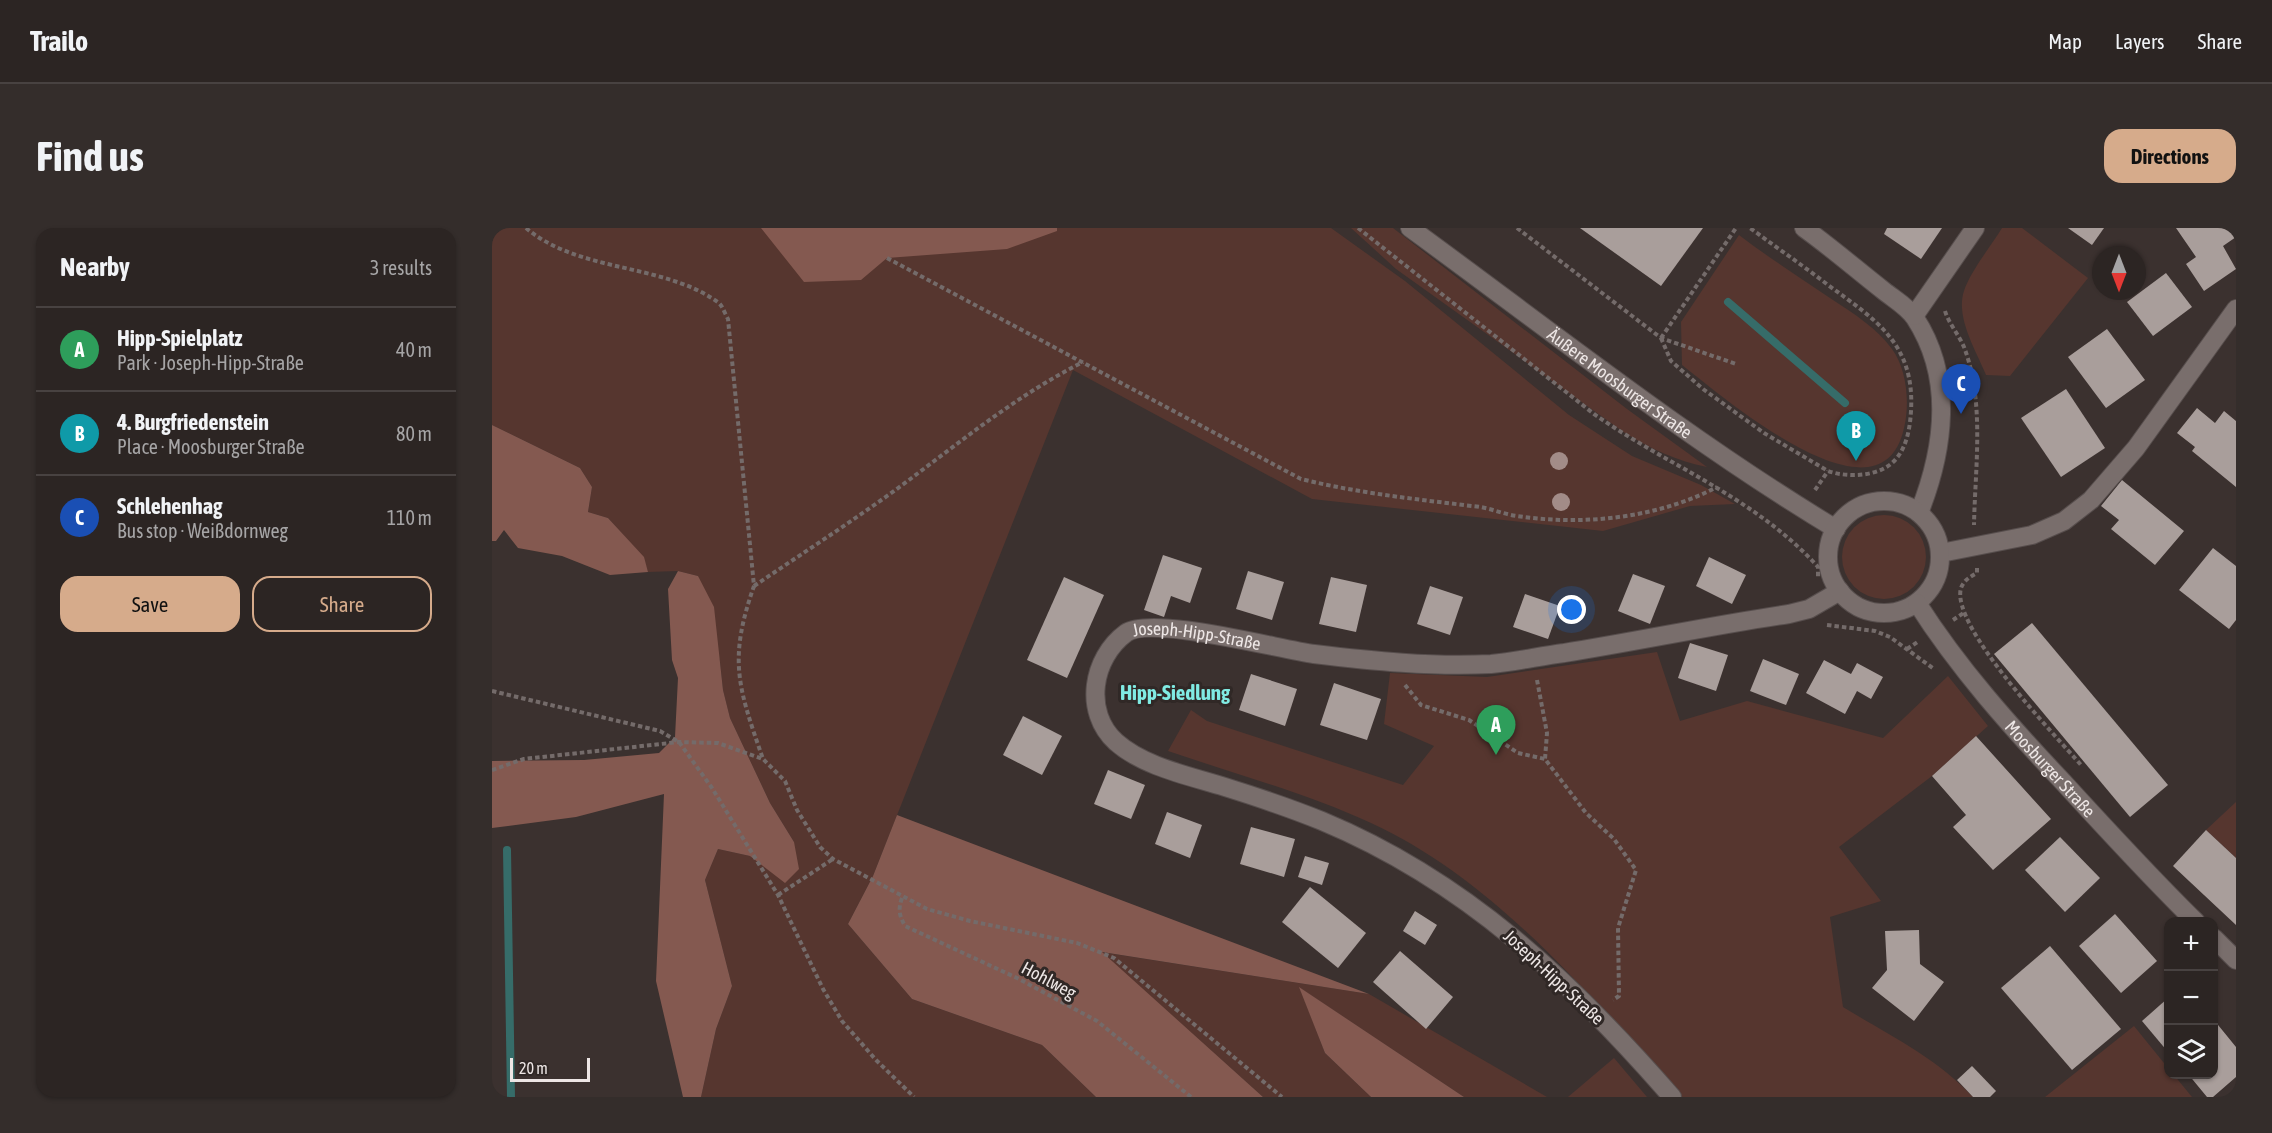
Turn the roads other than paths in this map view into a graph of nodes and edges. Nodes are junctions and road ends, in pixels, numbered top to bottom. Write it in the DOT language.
graph roads {
  1 [pos="1410,228"];
  2 [pos="1804,228"];
  3 [pos="1976,228"];
  4 [pos="2236,309"];
  5 [pos="1914,316"];
  6 [pos="1919,513"];
  7 [pos="1836,529"];
  8 [pos="1941,553"];
  9 [pos="1840,591"];
  10 [pos="1917,603"];
  11 [pos="2192,917"];
  12 [pos="2218,942"];
  13 [pos="2236,960"];
  14 [pos="1672,1097"];
  1 -- 7 [label="street, Äußere Moosburger Straße"];
  2 -- 5 [label="street"];
  3 -- 5 [label="street"];
  4 -- 8 [label="street"];
  5 -- 6 [label="street"];
  6 -- 7 [label="street"];
  6 -- 8 [label="street"];
  7 -- 9 [label="street"];
  8 -- 10 [label="street"];
  9 -- 10 [label="street"];
  9 -- 14 [label="street, Joseph-Hipp-Straße"];
  10 -- 11 [label="street, Moosburger Straße"];
  12 -- 13 [label="street"];
}
